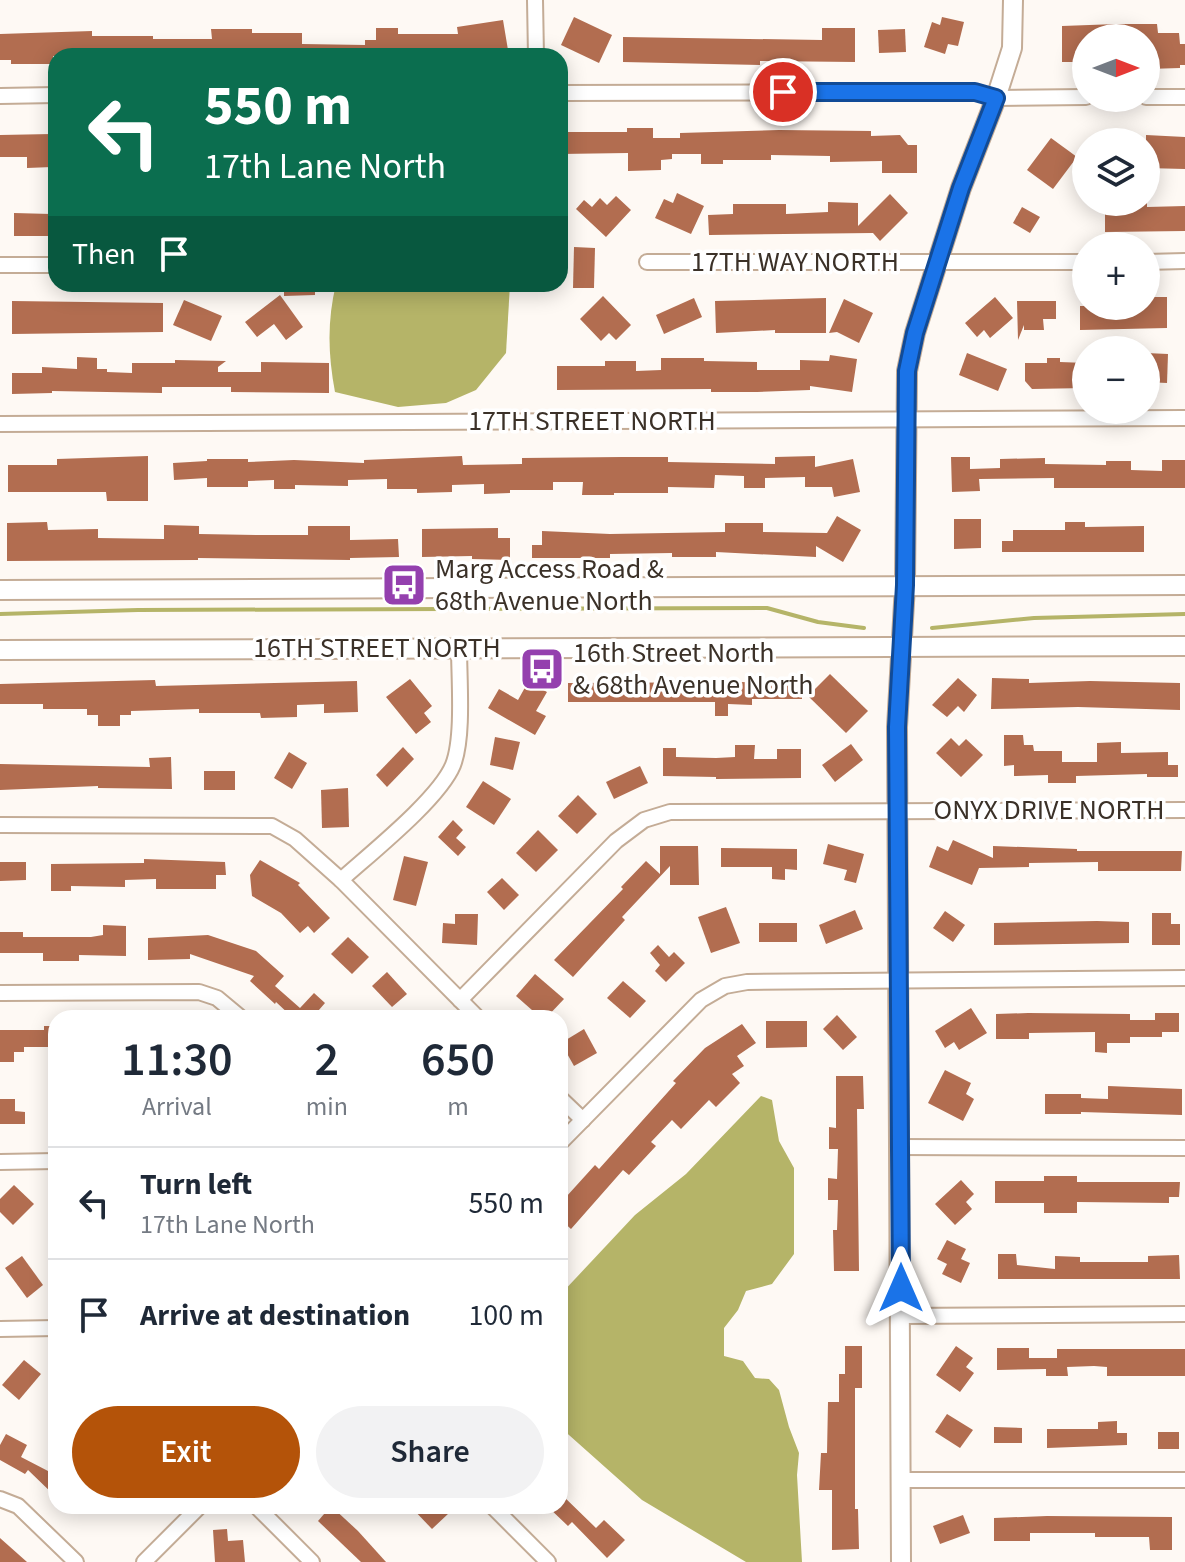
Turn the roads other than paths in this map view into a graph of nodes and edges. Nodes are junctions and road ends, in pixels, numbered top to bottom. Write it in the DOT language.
graph roads {
  1 [pos="535,0"];
  2 [pos="1013,0"];
  3 [pos="536,48"];
  4 [pos="568,93"];
  5 [pos="48,95"];
  6 [pos="0,96"];
  7 [pos="1072,97"];
  8 [pos="1160,97"];
  9 [pos="1185,97"];
  10 [pos="996,98"];
  11 [pos="1185,261"];
  12 [pos="647,262"];
  13 [pos="1072,262"];
  14 [pos="1160,262"];
  15 [pos="938,263"];
  16 [pos="0,265"];
  17 [pos="48,265"];
  18 [pos="1185,418"];
  19 [pos="904,419"];
  20 [pos="0,424"];
  21 [pos="905,585"];
  22 [pos="1185,585"];
  23 [pos="0,590"];
  24 [pos="1185,646"];
  25 [pos="459,647"];
  26 [pos="902,648"];
  27 [pos="0,650"];
  28 [pos="1185,810"];
  29 [pos="898,811"];
  30 [pos="0,825"];
  31 [pos="341,880"];
  32 [pos="1185,978"];
  33 [pos="898,979"];
  34 [pos="0,993"];
  35 [pos="460,1000"];
  36 [pos="231,1010"];
  37 [pos="470,1010"];
  38 [pos="568,1106"];
  39 [pos="583,1120"];
  40 [pos="568,1135"];
  41 [pos="900,1147"];
  42 [pos="1185,1148"];
  43 [pos="48,1161"];
  44 [pos="0,1162"];
  45 [pos="1185,1314"];
  46 [pos="901,1316"];
  47 [pos="48,1328"];
  48 [pos="0,1329"];
  49 [pos="902,1480"];
  50 [pos="1185,1480"];
  51 [pos="0,1499"];
  52 [pos="192,1514"];
  53 [pos="264,1514"];
  54 [pos="500,1514"];
  55 [pos="76,1562"];
  56 [pos="144,1562"];
  57 [pos="312,1562"];
  58 [pos="548,1562"];
  59 [pos="901,1562"];
  1 -- 3 [label="street"];
  2 -- 10 [label="street"];
  4 -- 10 [label="street"];
  5 -- 6 [label="street"];
  7 -- 10 [label="street"];
  8 -- 9 [label="street"];
  10 -- 15 [label="street"];
  11 -- 14 [label="street"];
  12 -- 15 [label="street, 17TH WAY NORTH"];
  13 -- 15 [label="street, 17TH WAY NORTH"];
  15 -- 19 [label="street"];
  16 -- 17 [label="street"];
  18 -- 19 [label="street, 17TH STREET NORTH"];
  19 -- 20 [label="street, 17TH STREET NORTH"];
  19 -- 21 [label="street"];
  21 -- 22 [label="street"];
  21 -- 23 [label="street"];
  21 -- 26 [label="street"];
  24 -- 26 [label="street, 16TH STREET NORTH"];
  25 -- 26 [label="street, 16TH STREET NORTH"];
  25 -- 27 [label="street, 16TH STREET NORTH"];
  25 -- 31 [label="street"];
  26 -- 29 [label="street"];
  28 -- 29 [label="street, ONYX DRIVE NORTH"];
  29 -- 33 [label="street"];
  29 -- 35 [label="street, ONYX DRIVE NORTH"];
  30 -- 31 [label="street"];
  31 -- 35 [label="street"];
  32 -- 33 [label="street"];
  33 -- 39 [label="street"];
  33 -- 41 [label="street"];
  34 -- 36 [label="street"];
  35 -- 37 [label="street"];
  38 -- 39 [label="street"];
  39 -- 40 [label="street"];
  41 -- 42 [label="street"];
  41 -- 46 [label="street"];
  43 -- 44 [label="street"];
  45 -- 46 [label="street"];
  46 -- 49 [label="street"];
  47 -- 48 [label="street"];
  49 -- 50 [label="street"];
  49 -- 59 [label="street"];
  51 -- 55 [label="street"];
  52 -- 56 [label="street"];
  53 -- 57 [label="street"];
  54 -- 58 [label="street"];
}
